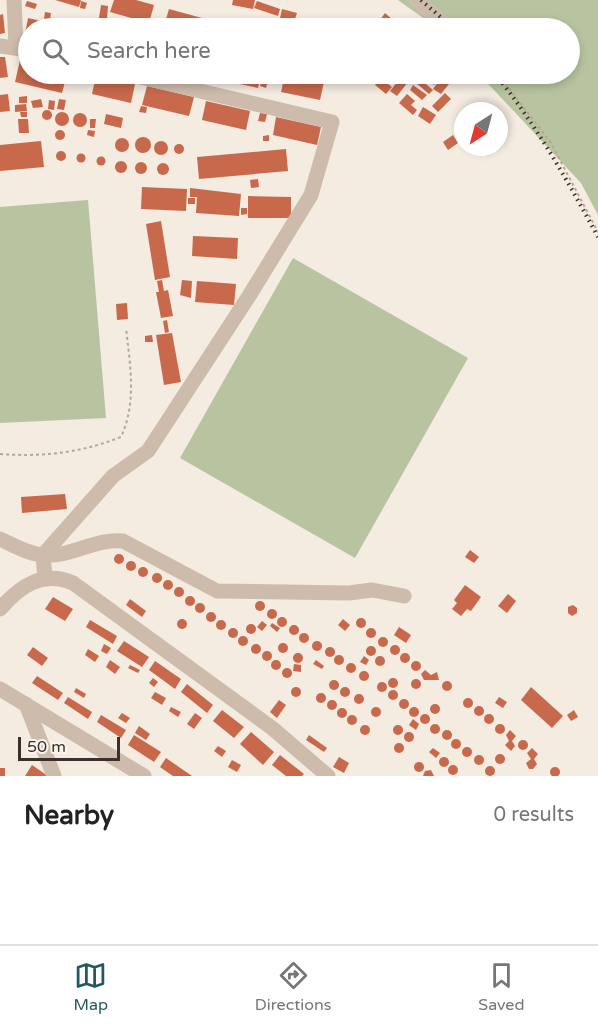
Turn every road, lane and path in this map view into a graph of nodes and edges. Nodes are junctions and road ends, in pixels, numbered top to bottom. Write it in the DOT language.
graph roads {
  1 [pos="14,0"];
  2 [pos="416,0"];
  3 [pos="437,18"];
  4 [pos="18,24"];
  5 [pos="0,46"];
  6 [pos="18,48"];
  7 [pos="170,84"];
  8 [pos="506,84"];
  9 [pos="598,232"];
  10 [pos="126,328"];
  11 [pos="0,454"];
  12 [pos="0,539"];
  13 [pos="44,555"];
  14 [pos="45,578"];
  15 [pos="404,596"];
  16 [pos="0,609"];
  17 [pos="0,688"];
  18 [pos="26,704"];
  19 [pos="54,776"];
  20 [pos="144,776"];
  21 [pos="328,776"];
  1 -- 4 [label="street"];
  2 -- 3 [label="street"];
  5 -- 6 [label="street"];
  7 -- 13 [label="street"];
  8 -- 9 [label="path"];
  10 -- 11 [label="path"];
  12 -- 13 [label="street"];
  13 -- 14 [label="street"];
  13 -- 15 [label="street"];
  14 -- 16 [label="street"];
  14 -- 21 [label="street"];
  17 -- 18 [label="street"];
  18 -- 19 [label="street"];
  18 -- 20 [label="street"];
}
